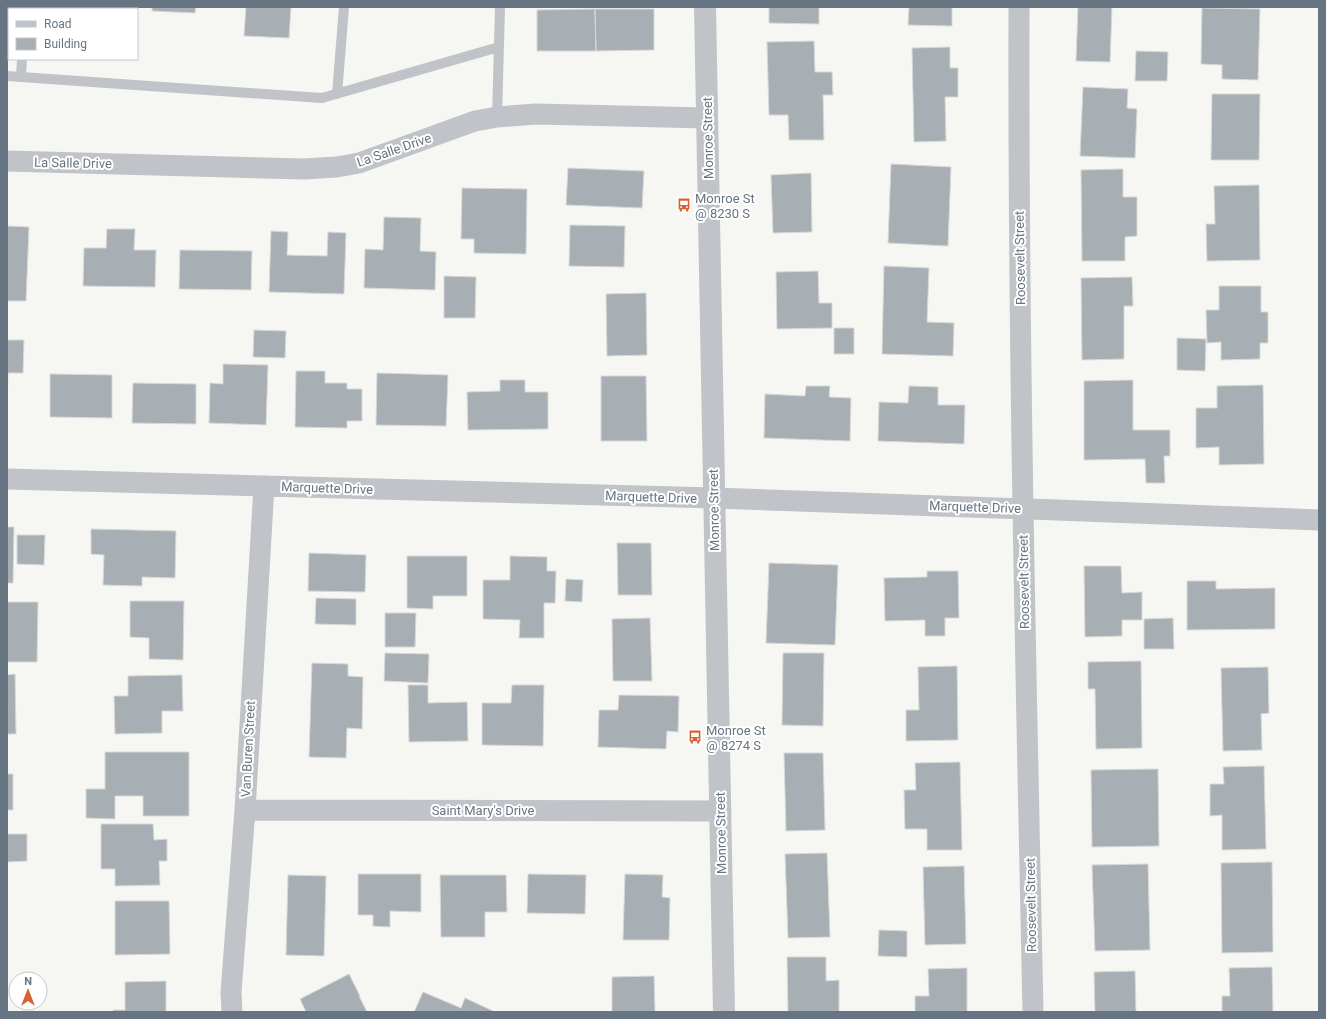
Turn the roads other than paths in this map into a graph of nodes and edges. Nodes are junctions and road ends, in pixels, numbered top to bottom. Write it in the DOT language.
graph roads {
  1 [pos="344,7"];
  2 [pos="500,7"];
  3 [pos="705,7"];
  4 [pos="1019,7"];
  5 [pos="499,47"];
  6 [pos="22,60"];
  7 [pos="7,76"];
  8 [pos="21,77"];
  9 [pos="337,94"];
  10 [pos="497,117"];
  11 [pos="707,118"];
  12 [pos="7,161"];
  13 [pos="7,479"];
  14 [pos="264,486"];
  15 [pos="714,498"];
  16 [pos="1023,509"];
  17 [pos="1319,520"];
  18 [pos="245,810"];
  19 [pos="721,810"];
  20 [pos="232,1012"];
  21 [pos="724,1012"];
  22 [pos="1033,1012"];
  1 -- 9 [label="lane"];
  2 -- 5 [label="lane"];
  3 -- 11 [label="street, Monroe Street"];
  4 -- 16 [label="street, Roosevelt Street"];
  5 -- 9 [label="lane"];
  5 -- 10 [label="lane"];
  6 -- 8 [label="lane"];
  7 -- 8 [label="lane"];
  8 -- 9 [label="lane"];
  10 -- 11 [label="street, La Salle Drive"];
  10 -- 12 [label="street, La Salle Drive"];
  11 -- 15 [label="street, Monroe Street"];
  13 -- 14 [label="street, Marquette Drive"];
  14 -- 15 [label="street, Marquette Drive"];
  14 -- 18 [label="street, Van Buren Street"];
  15 -- 16 [label="street, Marquette Drive"];
  15 -- 19 [label="street, Monroe Street"];
  16 -- 17 [label="street, Marquette Drive"];
  16 -- 22 [label="street, Roosevelt Street"];
  18 -- 19 [label="street, Saint Mary's Drive"];
  18 -- 20 [label="street, Van Buren Street"];
  19 -- 21 [label="street, Monroe Street"];
}
